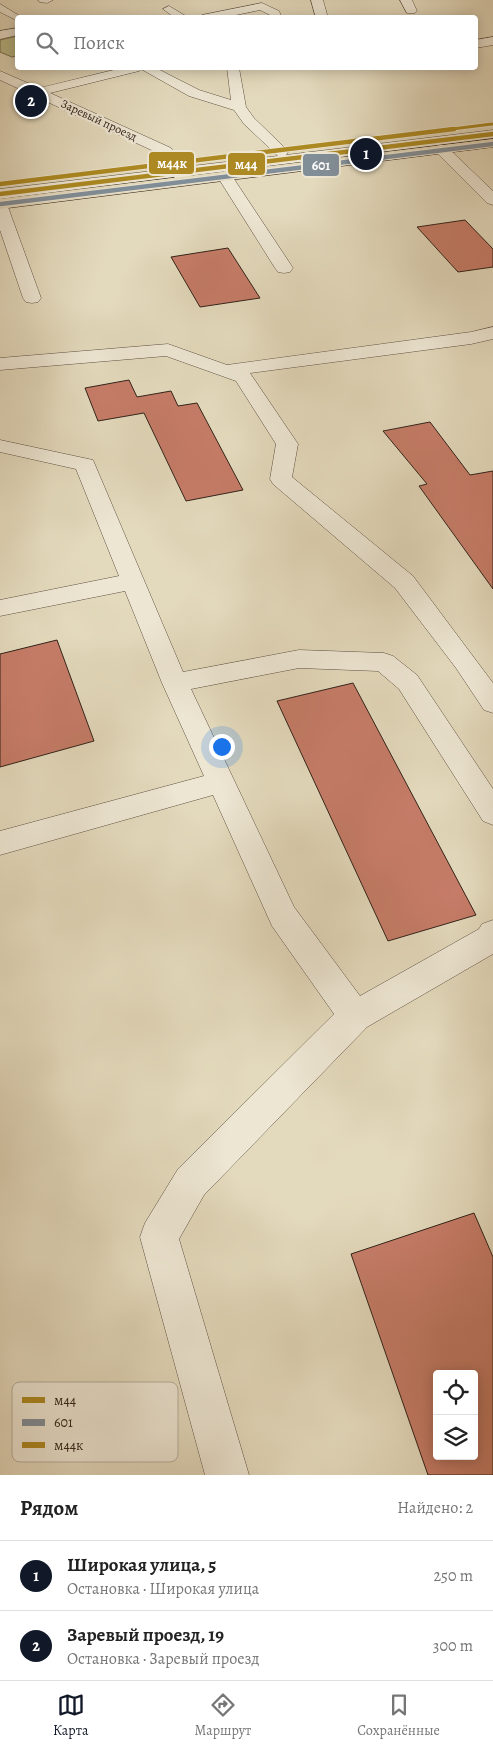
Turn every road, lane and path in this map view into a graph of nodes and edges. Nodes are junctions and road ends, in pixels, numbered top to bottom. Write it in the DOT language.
graph roads {
  1 [pos="317,0"];
  2 [pos="0,7"];
  3 [pos="169,9"];
  4 [pos="179,15"];
  5 [pos="217,15"];
  6 [pos="275,15"];
  7 [pos="321,15"];
  8 [pos="15,16"];
  9 [pos="15,32"];
  10 [pos="0,35"];
  11 [pos="493,41"];
  12 [pos="478,44"];
  13 [pos="127,70"];
  14 [pos="151,70"];
  15 [pos="233,70"];
  16 [pos="0,75"];
  17 [pos="39,92"];
  18 [pos="238,107"];
  19 [pos="493,126"];
  20 [pos="493,134"];
  21 [pos="493,143"];
  22 [pos="441,149"];
  23 [pos="281,152"];
  24 [pos="179,173"];
  25 [pos="226,176"];
  26 [pos="0,186"];
  27 [pos="0,194"];
  28 [pos="493,200"];
  29 [pos="0,205"];
  30 [pos="284,268"];
  31 [pos="32,298"];
  32 [pos="493,333"];
  33 [pos="0,364"];
  34 [pos="225,371"];
  35 [pos="2,449"];
  36 [pos="133,581"];
  37 [pos="0,608"];
  38 [pos="175,683"];
  39 [pos="493,703"];
  40 [pos="221,782"];
  41 [pos="493,813"];
  42 [pos="0,843"];
  43 [pos="493,934"];
  44 [pos="355,1016"];
  45 [pos="227,1475"];
  1 -- 7 [label="street"];
  2 -- 8 [label="street"];
  3 -- 4 [label="street"];
  5 -- 6 [label="street"];
  9 -- 10 [label="street"];
  11 -- 12 [label="street"];
  13 -- 17 [label="street"];
  14 -- 18 [label="street"];
  15 -- 18 [label="street"];
  16 -- 17 [label="street, Заревый проезд"];
  17 -- 24 [label="street, Заревый проезд"];
  18 -- 23 [label="street"];
  19 -- 23 [label="main road"];
  20 -- 24 [label="street"];
  21 -- 22 [label="main road"];
  22 -- 25 [label="main road"];
  22 -- 28 [label="street"];
  23 -- 24 [label="main road"];
  24 -- 25 [label="main road"];
  24 -- 26 [label="main road"];
  24 -- 27 [label="street"];
  24 -- 29 [label="main road"];
  25 -- 30 [label="street"];
  29 -- 31 [label="street"];
  32 -- 34 [label="street"];
  33 -- 34 [label="street"];
  34 -- 39 [label="street"];
  35 -- 36 [label="street"];
  36 -- 37 [label="street"];
  36 -- 38 [label="street"];
  38 -- 40 [label="street"];
  38 -- 41 [label="street"];
  40 -- 42 [label="street"];
  40 -- 44 [label="street"];
  43 -- 44 [label="street"];
  44 -- 45 [label="street"];
}
